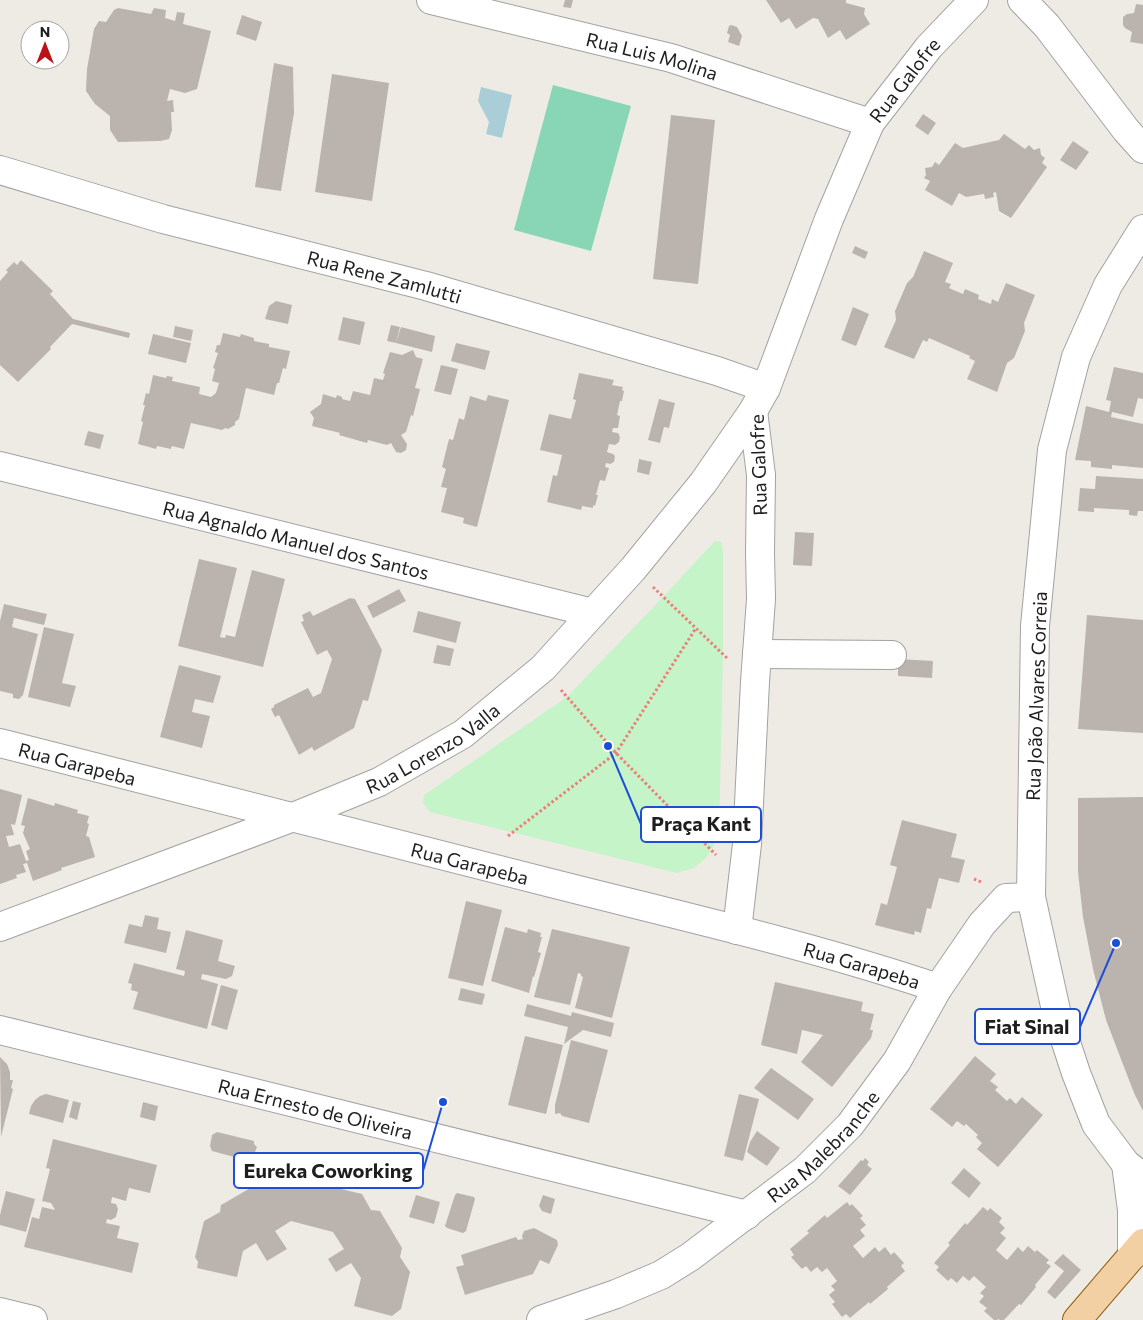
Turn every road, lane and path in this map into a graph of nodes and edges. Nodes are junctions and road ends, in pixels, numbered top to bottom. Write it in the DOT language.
graph roads {
  1 [pos="431,0"];
  2 [pos="974,0"];
  3 [pos="1022,0"];
  4 [pos="870,123"];
  5 [pos="1143,149"];
  6 [pos="0,170"];
  7 [pos="1143,229"];
  8 [pos="759,400"];
  9 [pos="0,466"];
  10 [pos="648,582"];
  11 [pos="593,613"];
  12 [pos="696,628"];
  13 [pos="757,654"];
  14 [pos="892,655"];
  15 [pos="755,682"];
  16 [pos="557,685"];
  17 [pos="0,744"];
  18 [pos="616,753"];
  19 [pos="291,818"];
  20 [pos="508,836"];
  21 [pos="716,855"];
  22 [pos="974,879"];
  23 [pos="981,882"];
  24 [pos="1031,896"];
  25 [pos="0,927"];
  26 [pos="738,930"];
  27 [pos="938,988"];
  28 [pos="0,1030"];
  29 [pos="1134,1170"];
  30 [pos="747,1215"];
  31 [pos="1138,1249"];
  32 [pos="0,1312"];
  33 [pos="32,1320"];
  34 [pos="541,1320"];
  35 [pos="1077,1320"];
  1 -- 4 [label="street, Rua Luis Molina"];
  2 -- 4 [label="street, Rua Galofre"];
  3 -- 5 [label="street"];
  4 -- 8 [label="street, Rua Galofre"];
  6 -- 8 [label="street, Rua Rene Zamlutti"];
  7 -- 24 [label="street, Rua João Alvares Correia"];
  8 -- 11 [label="street, Rua Lorenzo Valla"];
  8 -- 13 [label="street, Rua Galofre"];
  9 -- 11 [label="street, Rua Agnaldo Manuel dos Santos"];
  10 -- 12 [label="path"];
  11 -- 19 [label="street, Rua Lorenzo Valla"];
  12 -- 15 [label="path"];
  12 -- 18 [label="path"];
  13 -- 14 [label="street"];
  13 -- 15 [label="street, Rua Galofre"];
  15 -- 26 [label="street, Rua Galofre"];
  16 -- 18 [label="path"];
  17 -- 19 [label="street, Rua Garapeba"];
  18 -- 20 [label="path"];
  18 -- 21 [label="path"];
  19 -- 25 [label="street, Rua Lorenzo Valla"];
  19 -- 26 [label="street, Rua Garapeba"];
  22 -- 23 [label="path"];
  24 -- 27 [label="street, Rua Malebranche"];
  24 -- 29 [label="street, Rua João Alvares Correia"];
  26 -- 27 [label="street, Rua Garapeba"];
  27 -- 30 [label="street, Rua Malebranche"];
  28 -- 30 [label="street, Rua Ernesto de Oliveira"];
  29 -- 31 [label="street, Rua João Alvares Correia"];
  30 -- 34 [label="street, Rua Malebranche"];
  31 -- 35 [label="main road"];
  32 -- 33 [label="street"];
}
